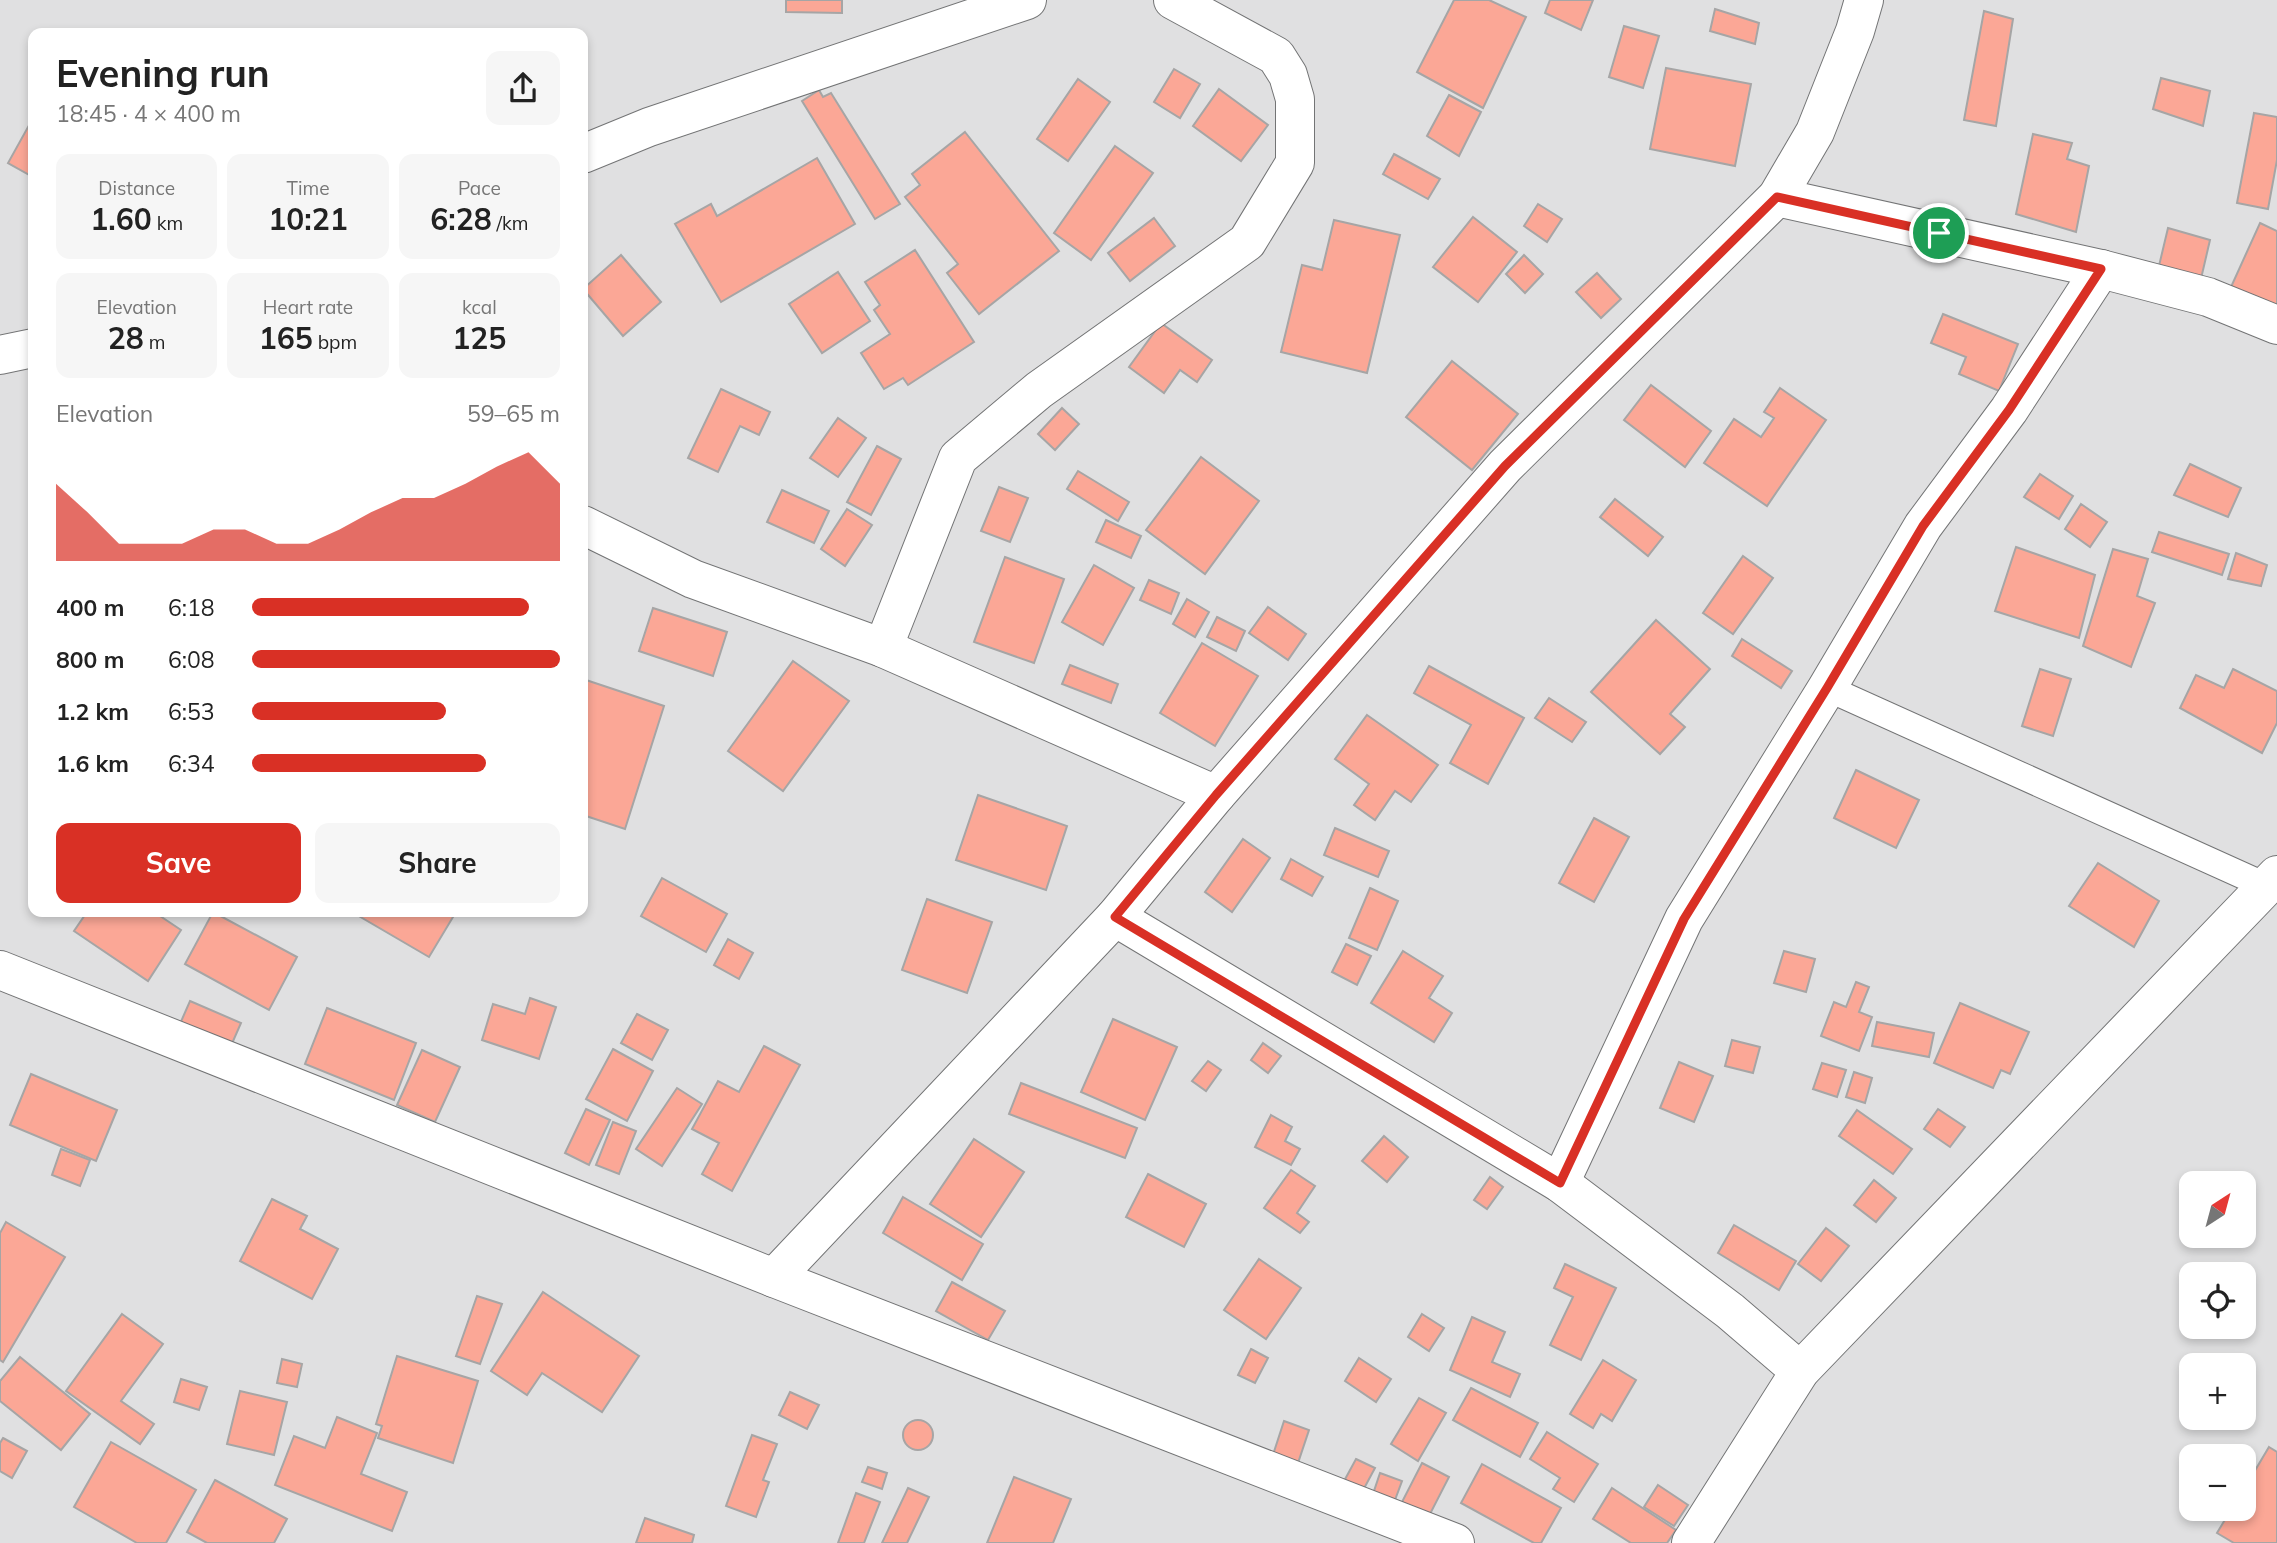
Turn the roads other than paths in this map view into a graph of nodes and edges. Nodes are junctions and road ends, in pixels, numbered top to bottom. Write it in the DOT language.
graph roads {
  1 [pos="1027,0"];
  2 [pos="1173,0"];
  3 [pos="1864,0"];
  4 [pos="588,152"];
  5 [pos="1777,197"];
  6 [pos="2101,269"];
  7 [pos="2277,325"];
  8 [pos="28,349"];
  9 [pos="0,355"];
  10 [pos="588,527"];
  11 [pos="883,648"];
  12 [pos="1827,688"];
  13 [pos="1216,795"];
  14 [pos="2272,881"];
  15 [pos="1115,917"];
  16 [pos="0,970"];
  17 [pos="1560,1183"];
  18 [pos="774,1278"];
  19 [pos="1800,1371"];
  20 [pos="1455,1543"];
  21 [pos="1691,1543"];
  1 -- 4 [label="street"];
  2 -- 11 [label="street"];
  3 -- 5 [label="street"];
  5 -- 6 [label="street"];
  5 -- 13 [label="street"];
  6 -- 7 [label="street"];
  6 -- 12 [label="street"];
  8 -- 9 [label="street"];
  10 -- 11 [label="street"];
  11 -- 13 [label="street"];
  12 -- 14 [label="lane"];
  12 -- 17 [label="street"];
  13 -- 15 [label="street"];
  14 -- 19 [label="street"];
  15 -- 17 [label="street"];
  15 -- 18 [label="street"];
  16 -- 18 [label="street"];
  17 -- 19 [label="street"];
  18 -- 20 [label="street"];
  19 -- 21 [label="street"];
}
